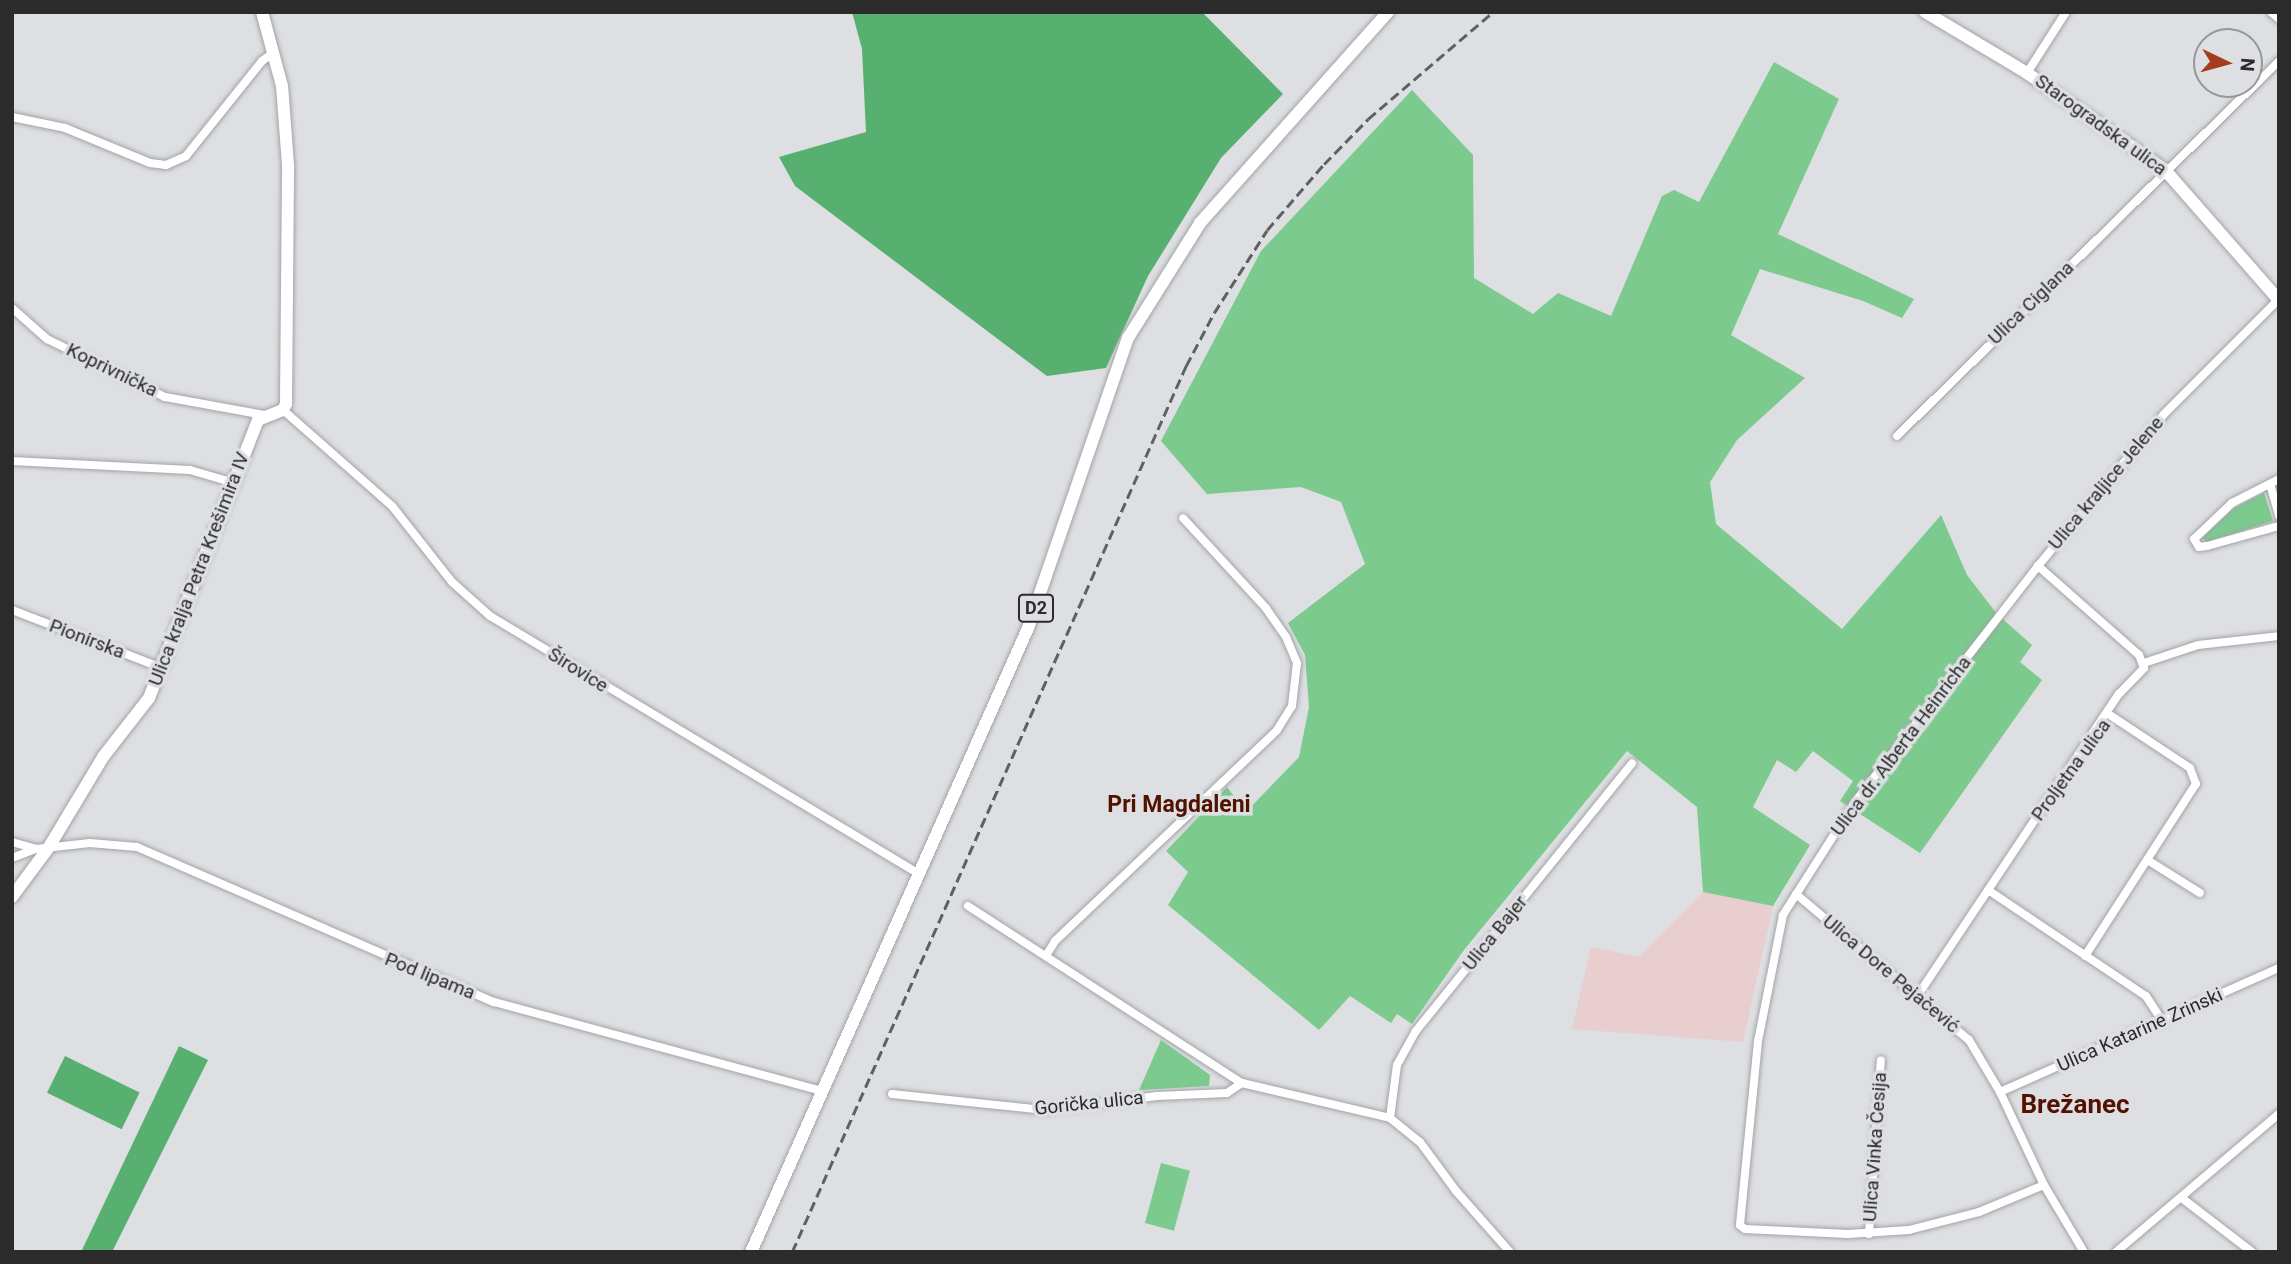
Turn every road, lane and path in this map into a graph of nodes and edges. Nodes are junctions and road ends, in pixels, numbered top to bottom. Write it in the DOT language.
graph roads {
  1 [pos="262,12"];
  2 [pos="1388,12"];
  3 [pos="1925,12"];
  4 [pos="2066,12"];
  5 [pos="2271,12"];
  6 [pos="2279,19"];
  7 [pos="273,53"];
  8 [pos="2279,61"];
  9 [pos="2027,73"];
  10 [pos="12,117"];
  11 [pos="2165,170"];
  12 [pos="2279,300"];
  13 [pos="12,308"];
  14 [pos="283,410"];
  15 [pos="264,415"];
  16 [pos="1896,436"];
  17 [pos="12,461"];
  18 [pos="230,482"];
  19 [pos="2274,482"];
  20 [pos="2279,516"];
  21 [pos="1183,518"];
  22 [pos="2279,526"];
  23 [pos="2038,566"];
  24 [pos="12,610"];
  25 [pos="2279,636"];
  26 [pos="2144,663"];
  27 [pos="162,668"];
  28 [pos="2107,713"];
  29 [pos="1632,763"];
  30 [pos="12,842"];
  31 [pos="43,848"];
  32 [pos="12,858"];
  33 [pos="2149,861"];
  34 [pos="919,874"];
  35 [pos="1989,890"];
  36 [pos="2200,893"];
  37 [pos="1796,894"];
  38 [pos="12,897"];
  39 [pos="968,906"];
  40 [pos="1047,954"];
  41 [pos="2085,956"];
  42 [pos="2279,968"];
  43 [pos="1919,995"];
  44 [pos="2162,1021"];
  45 [pos="1881,1060"];
  46 [pos="1242,1083"];
  47 [pos="822,1091"];
  48 [pos="2000,1092"];
  49 [pos="892,1094"];
  50 [pos="2279,1114"];
  51 [pos="1390,1118"];
  52 [pos="2044,1185"];
  53 [pos="2183,1199"];
  54 [pos="1740,1225"];
  55 [pos="1869,1234"];
  56 [pos="2125,1249"];
  57 [pos="2080,1250"];
  58 [pos="751,1252"];
  59 [pos="1510,1252"];
  60 [pos="2116,1252"];
  61 [pos="2252,1252"];
  1 -- 7 [label="main road"];
  2 -- 34 [label="main road, D2"];
  3 -- 9 [label="main road, Starogradska ulica"];
  4 -- 9 [label="street"];
  5 -- 6 [label="street"];
  7 -- 10 [label="street"];
  7 -- 14 [label="main road"];
  8 -- 11 [label="street, Ulica Ciglana"];
  9 -- 11 [label="main road, Starogradska ulica"];
  11 -- 12 [label="main road, Starogradska ulica"];
  11 -- 16 [label="street, Ulica Ciglana"];
  12 -- 23 [label="street, Ulica kraljice Jelene"];
  13 -- 15 [label="street, Koprivnička"];
  14 -- 15 [label="main road"];
  14 -- 34 [label="street, Širovice"];
  15 -- 18 [label="main road, Ulica kralja Petra Krešimira IV"];
  17 -- 18 [label="street"];
  18 -- 27 [label="main road, Ulica kralja Petra Krešimira IV"];
  19 -- 20 [label="street"];
  19 -- 22 [label="street"];
  21 -- 40 [label="street"];
  23 -- 26 [label="street, Ulica kraljice Jelene"];
  23 -- 37 [label="street, Ulica dr. Alberta Heinricha"];
  24 -- 27 [label="street, Pionirska"];
  25 -- 26 [label="street"];
  26 -- 28 [label="street"];
  27 -- 31 [label="main road, Ulica kralja Petra Krešimira IV"];
  28 -- 33 [label="street, Proljetna ulica"];
  28 -- 35 [label="street, Proljetna ulica"];
  29 -- 51 [label="street, Ulica Bajer"];
  30 -- 31 [label="street"];
  31 -- 32 [label="street"];
  31 -- 38 [label="main road, Ulica kralja Petra Krešimira IV"];
  31 -- 47 [label="street, Pod lipama"];
  33 -- 36 [label="street"];
  33 -- 41 [label="street, Proljetna ulica"];
  34 -- 47 [label="main road, D2"];
  35 -- 41 [label="street"];
  35 -- 43 [label="street, Proljetna ulica"];
  37 -- 43 [label="street, Ulica Dore Pejačević"];
  37 -- 54 [label="street, Ulica dr. Alberta Heinricha"];
  39 -- 40 [label="street"];
  40 -- 46 [label="street"];
  41 -- 44 [label="street"];
  42 -- 44 [label="street, Ulica Katarine Zrinski"];
  43 -- 48 [label="street, Ulica Dore Pejačević"];
  44 -- 48 [label="street, Ulica Katarine Zrinski"];
  45 -- 55 [label="street, Ulica Vinka Česija"];
  46 -- 49 [label="street, Gorička ulica"];
  46 -- 51 [label="street"];
  47 -- 58 [label="main road, D2"];
  48 -- 52 [label="street, Ulica Dore Pejačević"];
  50 -- 53 [label="street"];
  51 -- 59 [label="street"];
  52 -- 55 [label="street, Ulica Vinka Česija"];
  52 -- 57 [label="street, Ulica Dore Pejačević"];
  53 -- 56 [label="street"];
  53 -- 61 [label="street"];
  54 -- 55 [label="street, Ulica Vinka Česija"];
  56 -- 60 [label="street"];
}
